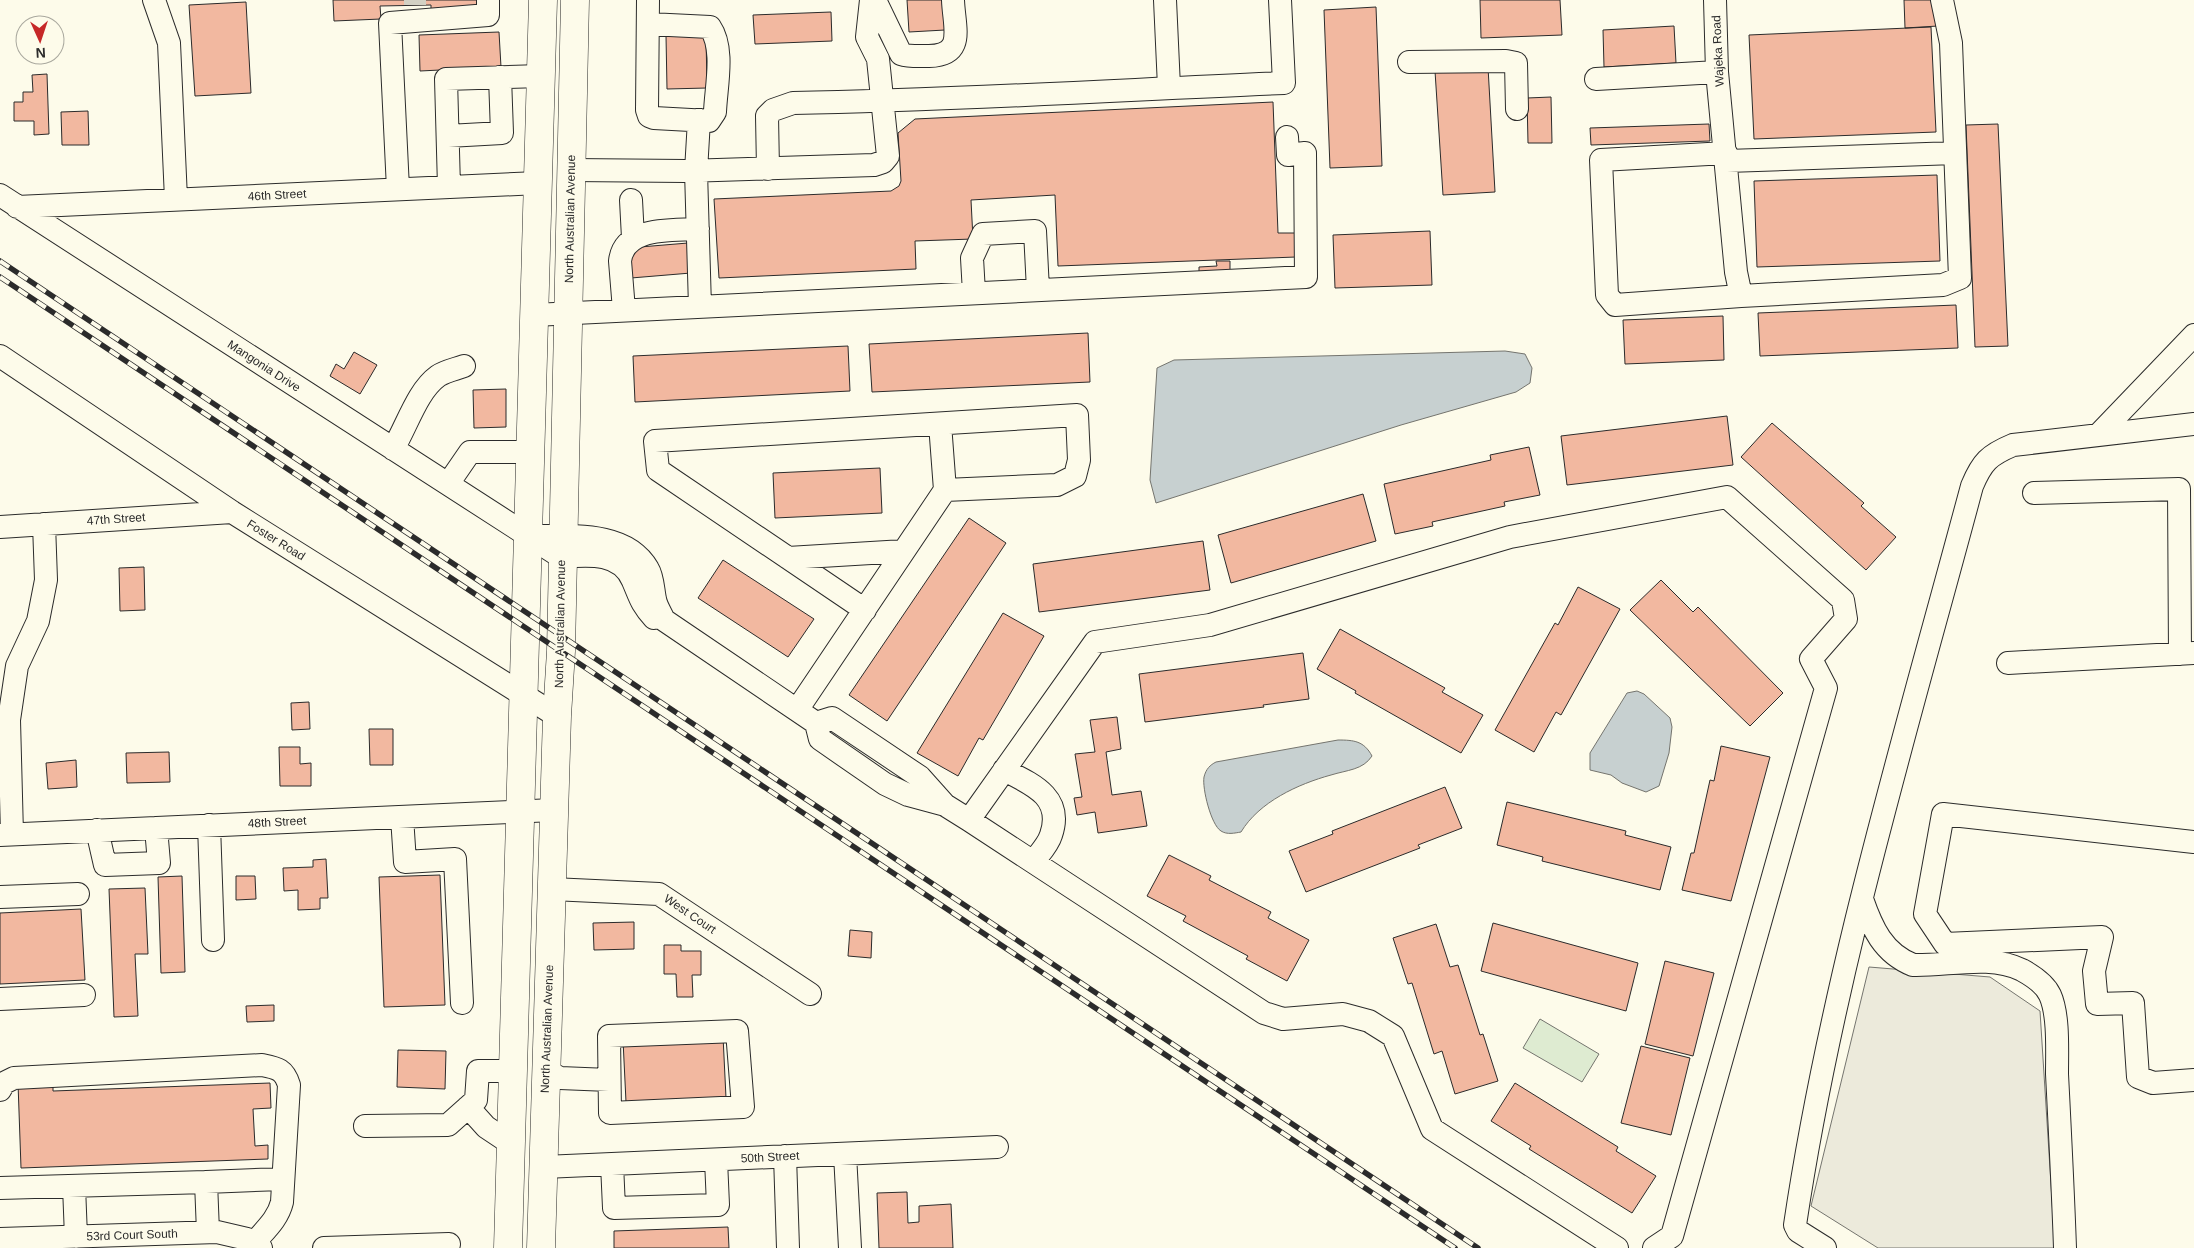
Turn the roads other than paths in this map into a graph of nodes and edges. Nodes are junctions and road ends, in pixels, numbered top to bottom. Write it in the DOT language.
graph roads {
  1 [pos="154,0"];
  2 [pos="488,0"];
  3 [pos="543,0"];
  4 [pos="575,0"];
  5 [pos="648,0"];
  6 [pos="871,0"];
  7 [pos="875,0"];
  8 [pos="953,0"];
  9 [pos="1165,0"];
  10 [pos="1280,0"];
  11 [pos="1715,0"];
  12 [pos="1942,0"];
  13 [pos="649,24"];
  14 [pos="1409,62"];
  15 [pos="1718,72"];
  16 [pos="541,76"];
  17 [pos="500,77"];
  18 [pos="1596,79"];
  19 [pos="1169,88"];
  20 [pos="884,101"];
  21 [pos="1517,109"];
  22 [pos="699,120"];
  23 [pos="448,136"];
  24 [pos="1287,137"];
  25 [pos="1955,153"];
  26 [pos="1726,157"];
  27 [pos="768,169"];
  28 [pos="571,170"];
  29 [pos="696,171"];
  30 [pos="538,183"];
  31 [pos="449,187"];
  32 [pos="398,189"];
  33 [pos="176,199"];
  34 [pos="631,200"];
  35 [pos="8,201"];
  36 [pos="698,229"];
  37 [pos="633,238"];
  38 [pos="1038,290"];
  39 [pos="974,293"];
  40 [pos="1741,296"];
  41 [pos="700,307"];
  42 [pos="624,310"];
  43 [pos="568,313"];
  44 [pos="534,315"];
  45 [pos="2194,336"];
  46 [pos="0,356"];
  47 [pos="464,366"];
  48 [pos="940,424"];
  49 [pos="2194,424"];
  50 [pos="2100,433"];
  51 [pos="393,449"];
  52 [pos="530,452"];
  53 [pos="448,484"];
  54 [pos="945,490"];
  55 [pos="2034,494"];
  56 [pos="232,512"];
  57 [pos="44,524"];
  58 [pos="0,527"];
  59 [pos="528,536"];
  60 [pos="561,547"];
  61 [pos="904,551"];
  62 [pos="788,558"];
  63 [pos="865,610"];
  64 [pos="2187,653"];
  65 [pos="2008,663"];
  66 [pos="524,695"];
  67 [pos="797,710"];
  68 [pos="557,716"];
  69 [pos="816,723"];
  70 [pos="899,763"];
  71 [pos="1004,770"];
  72 [pos="885,784"];
  73 [pos="945,805"];
  74 [pos="554,810"];
  75 [pos="520,811"];
  76 [pos="402,817"];
  77 [pos="969,820"];
  78 [pos="209,825"];
  79 [pos="156,828"];
  80 [pos="97,830"];
  81 [pos="6,834"];
  82 [pos="2194,842"];
  83 [pos="1033,862"];
  84 [pos="552,889"];
  85 [pos="78,894"];
  86 [pos="0,897"];
  87 [pos="1862,899"];
  88 [pos="213,940"];
  89 [pos="810,994"];
  90 [pos="84,995"];
  91 [pos="0,999"];
  92 [pos="462,1003"];
  93 [pos="545,1070"];
  94 [pos="512,1071"];
  95 [pos="609,1074"];
  96 [pos="2194,1080"];
  97 [pos="0,1090"];
  98 [pos="468,1107"];
  99 [pos="365,1126"];
  100 [pos="510,1143"];
  101 [pos="997,1147"];
  102 [pos="845,1154"];
  103 [pos="785,1156"];
  104 [pos="716,1160"];
  105 [pos="612,1164"];
  106 [pos="544,1168"];
  107 [pos="282,1179"];
  108 [pos="206,1182"];
  109 [pos="74,1186"];
  110 [pos="0,1188"];
  111 [pos="197,1238"];
  112 [pos="0,1239"];
  113 [pos="85,1240"];
  114 [pos="258,1246"];
  115 [pos="327,1248"];
  116 [pos="448,1248"];
  117 [pos="508,1248"];
  118 [pos="542,1248"];
  119 [pos="788,1248"];
  120 [pos="850,1248"];
  121 [pos="1617,1248"];
  122 [pos="1654,1248"];
  123 [pos="1825,1248"];
  124 [pos="2065,1248"];
  1 -- 33 [label="street"];
  2 -- 32 [label="street"];
  3 -- 16 [label="main road"];
  4 -- 28 [label="main road, North Australian Avenue"];
  5 -- 13 [label="street"];
  6 -- 20 [label="street"];
  7 -- 8 [label="street"];
  9 -- 19 [label="street"];
  10 -- 19 [label="street"];
  11 -- 15 [label="street, Wajeka Road"];
  12 -- 25 [label="street"];
  13 -- 22 [label="street"];
  13 -- 22 [label="street"];
  14 -- 21 [label="street"];
  15 -- 18 [label="street"];
  15 -- 26 [label="street, Wajeka Road"];
  16 -- 17 [label="street"];
  16 -- 30 [label="main road"];
  17 -- 23 [label="street"];
  17 -- 23 [label="street"];
  19 -- 20 [label="street"];
  20 -- 27 [label="street"];
  20 -- 27 [label="street"];
  22 -- 29 [label="street"];
  23 -- 31 [label="street"];
  24 -- 38 [label="street"];
  25 -- 26 [label="street"];
  25 -- 40 [label="street"];
  26 -- 40 [label="street, Wajeka Road"];
  26 -- 40 [label="street"];
  27 -- 29 [label="street"];
  28 -- 29 [label="street"];
  28 -- 43 [label="main road, North Australian Avenue"];
  29 -- 36 [label="street"];
  30 -- 31 [label="street, 46th Street"];
  30 -- 44 [label="main road"];
  31 -- 32 [label="street, 46th Street"];
  32 -- 33 [label="street, 46th Street"];
  33 -- 35 [label="street, 46th Street"];
  34 -- 37 [label="street"];
  35 -- 51 [label="street, Mangonia Drive"];
  36 -- 37 [label="street"];
  36 -- 41 [label="street"];
  37 -- 42 [label="street"];
  38 -- 39 [label="street"];
  38 -- 39 [label="street"];
  39 -- 41 [label="street"];
  41 -- 42 [label="street"];
  42 -- 43 [label="street"];
  43 -- 44 [label="street"];
  43 -- 60 [label="main road, North Australian Avenue"];
  44 -- 52 [label="main road"];
  45 -- 50 [label="street"];
  46 -- 56 [label="street, Foster Road"];
  47 -- 51 [label="street"];
  48 -- 54 [label="street"];
  48 -- 54 [label="street"];
  48 -- 62 [label="street"];
  49 -- 50 [label="street"];
  50 -- 87 [label="street"];
  51 -- 53 [label="street, Mangonia Drive"];
  52 -- 53 [label="street"];
  52 -- 59 [label="main road"];
  53 -- 59 [label="street, Mangonia Drive"];
  54 -- 61 [label="street"];
  55 -- 64 [label="street"];
  56 -- 57 [label="street, 47th Street"];
  56 -- 66 [label="street, Foster Road"];
  57 -- 58 [label="street, 47th Street"];
  57 -- 81 [label="street"];
  59 -- 60 [label="street"];
  59 -- 66 [label="main road"];
  60 -- 67 [label="street"];
  60 -- 68 [label="main road, North Australian Avenue"];
  61 -- 62 [label="street"];
  61 -- 63 [label="street"];
  62 -- 63 [label="street"];
  63 -- 67 [label="street"];
  64 -- 65 [label="street"];
  66 -- 68 [label="street, Foster Road"];
  66 -- 75 [label="main road"];
  67 -- 69 [label="street"];
  68 -- 74 [label="main road, North Australian Avenue"];
  69 -- 70 [label="street"];
  69 -- 72 [label="street"];
  70 -- 72 [label="street"];
  70 -- 73 [label="street"];
  71 -- 77 [label="street"];
  71 -- 83 [label="street"];
  71 -- 122 [label="street"];
  72 -- 73 [label="street"];
  73 -- 77 [label="street"];
  74 -- 75 [label="street, 48th Street"];
  74 -- 84 [label="main road, North Australian Avenue"];
  75 -- 76 [label="street, 48th Street"];
  75 -- 94 [label="main road"];
  76 -- 78 [label="street, 48th Street"];
  76 -- 92 [label="street"];
  77 -- 83 [label="street"];
  78 -- 79 [label="street, 48th Street"];
  78 -- 88 [label="street"];
  79 -- 80 [label="street, 48th Street"];
  79 -- 80 [label="street"];
  80 -- 81 [label="street, 48th Street"];
  82 -- 96 [label="street"];
  83 -- 121 [label="street"];
  84 -- 89 [label="street, West Court"];
  84 -- 93 [label="main road, North Australian Avenue"];
  85 -- 86 [label="street"];
  87 -- 123 [label="street"];
  87 -- 124 [label="street"];
  90 -- 91 [label="street"];
  93 -- 94 [label="main road"];
  93 -- 95 [label="street"];
  93 -- 106 [label="main road, North Australian Avenue"];
  94 -- 98 [label="street"];
  94 -- 100 [label="main road"];
  95 -- 95 [label="street"];
  97 -- 107 [label="street"];
  98 -- 99 [label="street"];
  98 -- 100 [label="street"];
  100 -- 117 [label="main road"];
  101 -- 102 [label="street, 50th Street"];
  102 -- 103 [label="street, 50th Street"];
  102 -- 120 [label="street"];
  103 -- 104 [label="street, 50th Street"];
  103 -- 119 [label="street"];
  104 -- 105 [label="street, 50th Street"];
  104 -- 105 [label="street"];
  105 -- 106 [label="street, 50th Street"];
  106 -- 118 [label="main road, North Australian Avenue"];
  107 -- 108 [label="street"];
  107 -- 114 [label="street"];
  108 -- 109 [label="street"];
  108 -- 111 [label="street"];
  109 -- 110 [label="street"];
  109 -- 113 [label="street"];
  111 -- 113 [label="street, 53rd Court South"];
  111 -- 114 [label="street, 53rd Court South"];
  112 -- 113 [label="street, 53rd Court South"];
  115 -- 116 [label="street"];
}
